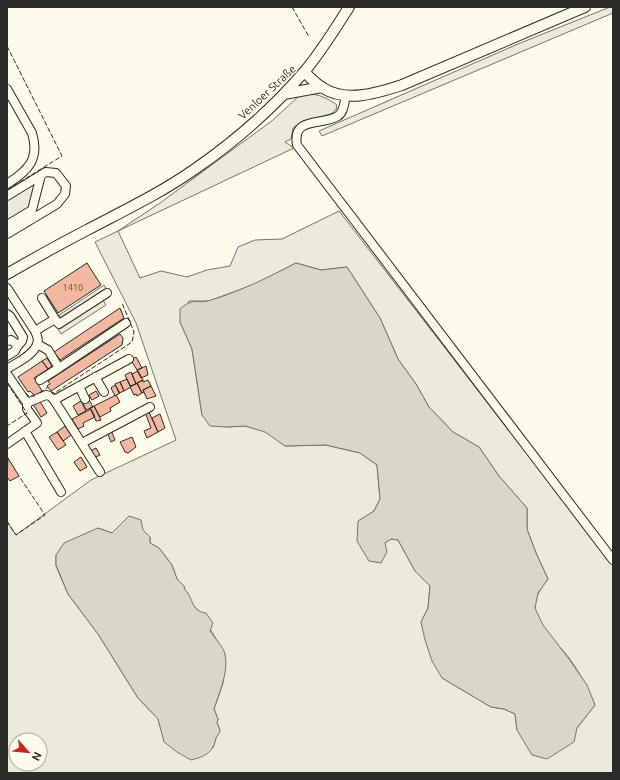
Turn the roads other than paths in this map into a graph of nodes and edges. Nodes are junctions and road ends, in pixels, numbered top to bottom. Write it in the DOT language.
graph roads {
  1 [pos="349,7"];
  2 [pos="585,7"];
  3 [pos="304,72"];
  4 [pos="322,88"];
  5 [pos="7,90"];
  6 [pos="284,94"];
  7 [pos="346,96"];
  8 [pos="41,175"];
  9 [pos="7,184"];
  10 [pos="7,196"];
  11 [pos="7,224"];
  12 [pos="7,234"];
  13 [pos="7,274"];
  14 [pos="7,288"];
  15 [pos="107,293"];
  16 [pos="42,298"];
  17 [pos="7,314"];
  18 [pos="55,318"];
  19 [pos="126,323"];
  20 [pos="36,331"];
  21 [pos="7,341"];
  22 [pos="37,344"];
  23 [pos="16,349"];
  24 [pos="7,356"];
  25 [pos="129,359"];
  26 [pos="21,360"];
  27 [pos="59,368"];
  28 [pos="7,369"];
  29 [pos="7,374"];
  30 [pos="96,377"];
  31 [pos="40,380"];
  32 [pos="79,386"];
  33 [pos="104,392"];
  34 [pos="85,399"];
  35 [pos="54,400"];
  36 [pos="27,403"];
  37 [pos="150,407"];
  38 [pos="25,431"];
  39 [pos="7,444"];
  40 [pos="82,444"];
  41 [pos="100,472"];
  42 [pos="61,492"];
  43 [pos="613,560"];
  1 -- 3 [label="main road"];
  2 -- 7 [label="main road, Venloer Straße"];
  3 -- 4 [label="main road, Venloer Straße"];
  3 -- 6 [label="main road, Venloer Straße"];
  4 -- 6 [label="main road"];
  4 -- 7 [label="main road, Venloer Straße"];
  5 -- 9 [label="street"];
  6 -- 13 [label="main road, Venloer Straße"];
  7 -- 43 [label="street"];
  8 -- 10 [label="street"];
  8 -- 11 [label="street"];
  8 -- 12 [label="street"];
  14 -- 20 [label="street"];
  15 -- 18 [label="street"];
  16 -- 18 [label="street"];
  17 -- 23 [label="street"];
  18 -- 20 [label="street"];
  19 -- 27 [label="street"];
  20 -- 22 [label="street"];
  21 -- 23 [label="street"];
  22 -- 26 [label="street"];
  22 -- 27 [label="street"];
  23 -- 24 [label="street"];
  23 -- 26 [label="street"];
  25 -- 30 [label="street"];
  26 -- 28 [label="street"];
  27 -- 31 [label="street"];
  29 -- 36 [label="street"];
  30 -- 32 [label="street"];
  30 -- 33 [label="street"];
  32 -- 34 [label="street"];
  32 -- 35 [label="street"];
  35 -- 36 [label="street"];
  35 -- 40 [label="street"];
  36 -- 38 [label="street"];
  37 -- 40 [label="street"];
  38 -- 39 [label="street"];
  38 -- 42 [label="street"];
  40 -- 41 [label="street"];
}
